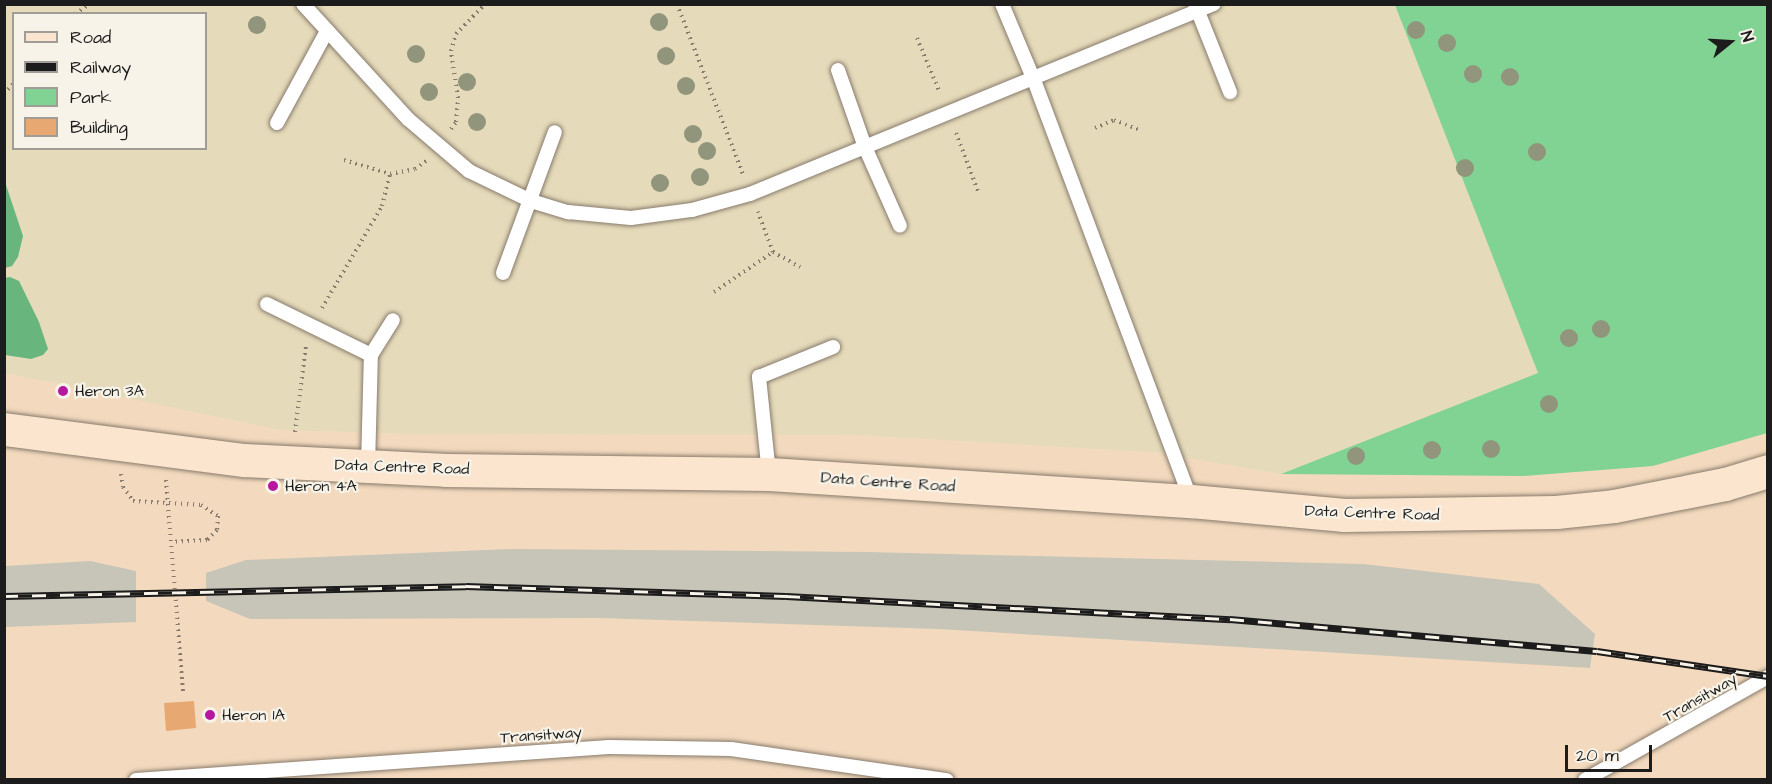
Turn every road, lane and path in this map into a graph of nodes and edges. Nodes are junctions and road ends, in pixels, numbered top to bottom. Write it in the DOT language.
graph roads {
  1 [pos="303,4"];
  2 [pos="677,4"];
  3 [pos="1002,4"];
  4 [pos="1214,4"];
  5 [pos="1196,8"];
  6 [pos="327,31"];
  7 [pos="838,70"];
  8 [pos="1034,80"];
  9 [pos="12,85"];
  10 [pos="4,89"];
  11 [pos="1230,92"];
  12 [pos="4,94"];
  13 [pos="277,123"];
  14 [pos="1095,128"];
  15 [pos="1138,129"];
  16 [pos="555,132"];
  17 [pos="865,147"];
  18 [pos="390,174"];
  19 [pos="750,194"];
  20 [pos="531,201"];
  21 [pos="900,226"];
  22 [pos="773,252"];
  23 [pos="800,267"];
  24 [pos="503,273"];
  25 [pos="714,292"];
  26 [pos="267,304"];
  27 [pos="393,320"];
  28 [pos="310,328"];
  29 [pos="833,347"];
  30 [pos="371,355"];
  31 [pos="4,429"];
  32 [pos="294,442"];
  33 [pos="368,466"];
  34 [pos="122,468"];
  35 [pos="1767,471"];
  36 [pos="769,474"];
  37 [pos="166,484"];
  38 [pos="1191,501"];
  39 [pos="169,504"];
  40 [pos="173,542"];
  41 [pos="1767,677"];
  42 [pos="183,692"];
  43 [pos="136,780"];
  44 [pos="947,780"];
  45 [pos="1585,780"];
  1 -- 6 [label="lane"];
  2 -- 19 [label="path"];
  3 -- 8 [label="lane"];
  4 -- 5 [label="lane"];
  5 -- 8 [label="lane"];
  5 -- 11 [label="lane"];
  6 -- 13 [label="lane"];
  6 -- 20 [label="lane"];
  7 -- 17 [label="lane"];
  8 -- 17 [label="lane"];
  8 -- 38 [label="lane"];
  9 -- 10 [label="path"];
  9 -- 12 [label="path"];
  14 -- 15 [label="path"];
  16 -- 20 [label="lane"];
  17 -- 19 [label="lane"];
  17 -- 21 [label="lane"];
  18 -- 28 [label="path"];
  19 -- 20 [label="lane"];
  19 -- 22 [label="path"];
  20 -- 24 [label="lane"];
  22 -- 23 [label="path"];
  22 -- 25 [label="path"];
  26 -- 28 [label="lane"];
  27 -- 30 [label="lane"];
  28 -- 30 [label="lane"];
  28 -- 32 [label="path"];
  29 -- 36 [label="lane"];
  30 -- 33 [label="lane"];
  31 -- 33 [label="main road, Data Centre Road"];
  33 -- 36 [label="main road, Data Centre Road"];
  34 -- 39 [label="path"];
  35 -- 38 [label="main road, Data Centre Road"];
  36 -- 38 [label="main road, Data Centre Road"];
  37 -- 39 [label="path"];
  39 -- 40 [label="path"];
  39 -- 40 [label="path"];
  40 -- 42 [label="path"];
  41 -- 45 [label="lane, Transitway"];
  43 -- 44 [label="lane, Transitway"];
}
